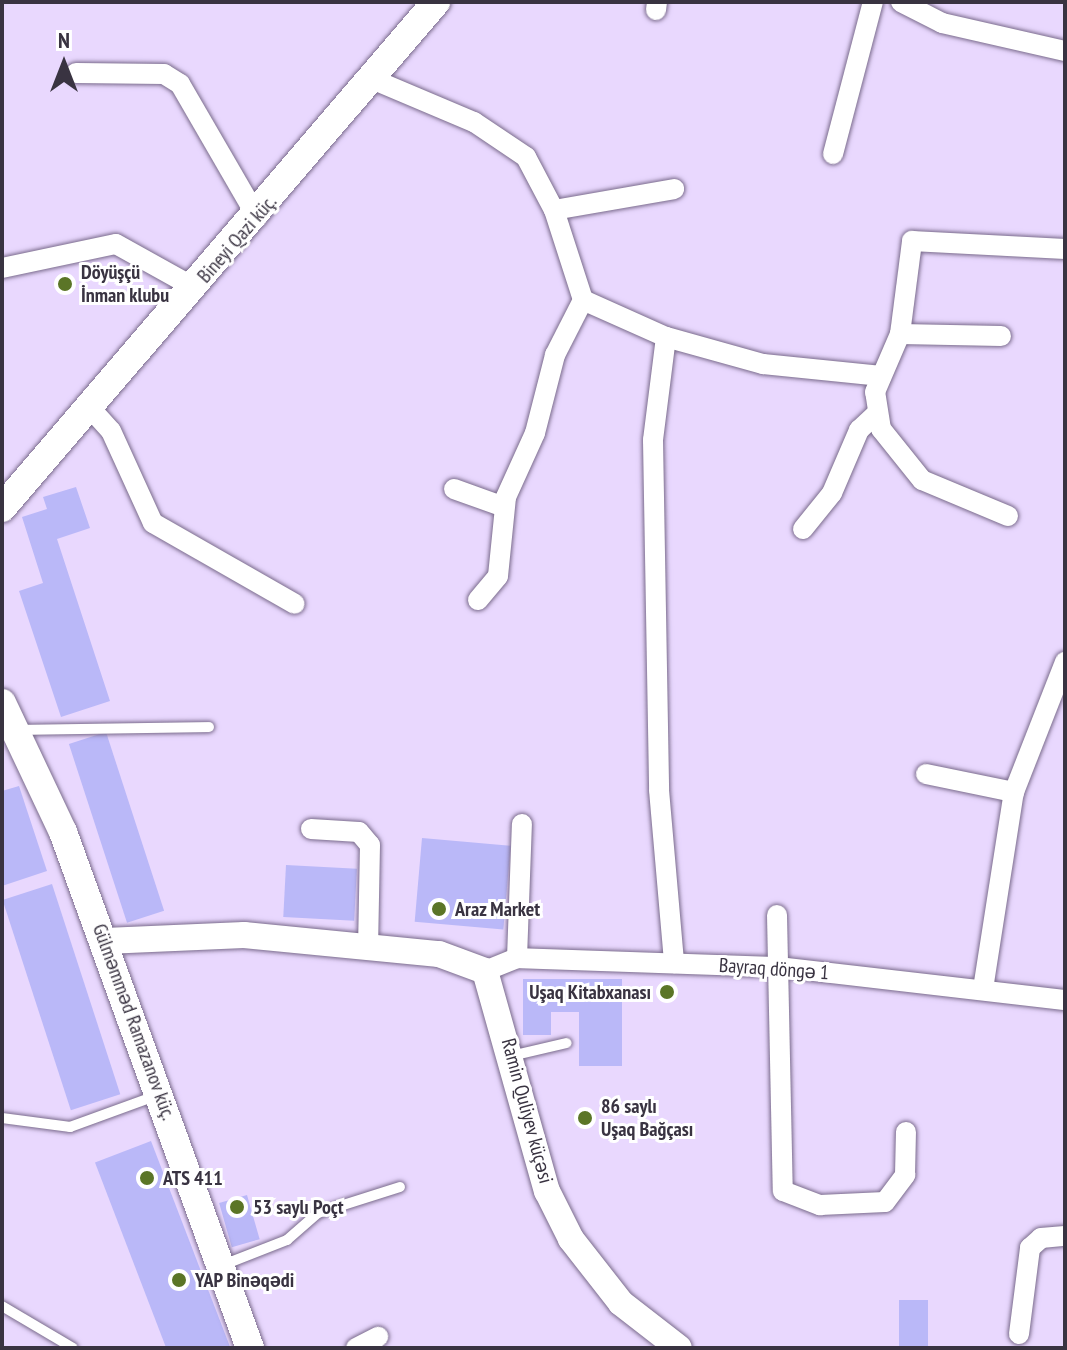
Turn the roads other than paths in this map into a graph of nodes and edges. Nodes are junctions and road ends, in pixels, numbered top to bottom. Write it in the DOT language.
graph roads {
  1 [pos="873,2"];
  2 [pos="901,2"];
  3 [pos="431,4"];
  4 [pos="1065,51"];
  5 [pos="76,73"];
  6 [pos="372,79"];
  7 [pos="833,154"];
  8 [pos="674,189"];
  9 [pos="554,210"];
  10 [pos="257,217"];
  11 [pos="1065,249"];
  12 [pos="2,268"];
  13 [pos="195,288"];
  14 [pos="583,300"];
  15 [pos="900,334"];
  16 [pos="1001,336"];
  17 [pos="666,337"];
  18 [pos="881,376"];
  19 [pos="92,410"];
  20 [pos="875,415"];
  21 [pos="454,489"];
  22 [pos="504,507"];
  23 [pos="2,508"];
  24 [pos="1008,516"];
  25 [pos="803,529"];
  26 [pos="478,600"];
  27 [pos="295,604"];
  28 [pos="1065,662"];
  29 [pos="2,703"];
  30 [pos="209,727"];
  31 [pos="19,730"];
  32 [pos="926,774"];
  33 [pos="1014,792"];
  34 [pos="522,824"];
  35 [pos="311,829"];
  36 [pos="777,915"];
  37 [pos="105,941"];
  38 [pos="368,946"];
  39 [pos="517,958"];
  40 [pos="674,963"];
  41 [pos="779,967"];
  42 [pos="485,971"];
  43 [pos="983,989"];
  44 [pos="1065,1000"];
  45 [pos="567,1043"];
  46 [pos="511,1056"];
  47 [pos="160,1094"];
  48 [pos="2,1118"];
  49 [pos="906,1132"];
  50 [pos="400,1187"];
  51 [pos="1065,1236"];
  52 [pos="222,1266"];
  53 [pos="2,1306"];
  54 [pos="1019,1334"];
  55 [pos="378,1337"];
  56 [pos="674,1347"];
  57 [pos="73,1348"];
  58 [pos="250,1348"];
  59 [pos="356,1348"];
  1 -- 7 [label="street"];
  2 -- 4 [label="street"];
  3 -- 6 [label="main road, Bineyi Qazi küç."];
  5 -- 10 [label="street"];
  6 -- 9 [label="street"];
  6 -- 10 [label="main road, Bineyi Qazi küç."];
  8 -- 9 [label="street"];
  9 -- 14 [label="street"];
  10 -- 13 [label="main road, Bineyi Qazi küç."];
  11 -- 15 [label="street"];
  12 -- 13 [label="street"];
  13 -- 19 [label="main road, Bineyi Qazi küç."];
  14 -- 17 [label="street"];
  14 -- 22 [label="street"];
  15 -- 16 [label="street"];
  15 -- 18 [label="street"];
  17 -- 18 [label="street"];
  17 -- 40 [label="street"];
  18 -- 20 [label="street"];
  19 -- 23 [label="main road, Bineyi Qazi küç."];
  19 -- 27 [label="street"];
  20 -- 24 [label="street"];
  20 -- 25 [label="street"];
  21 -- 22 [label="street"];
  22 -- 26 [label="street"];
  28 -- 33 [label="street"];
  29 -- 31 [label="main road, Gülməmməd Ramazanov küç."];
  30 -- 31 [label="lane"];
  31 -- 37 [label="main road, Gülməmməd Ramazanov küç."];
  32 -- 33 [label="street"];
  33 -- 43 [label="street"];
  34 -- 39 [label="street"];
  35 -- 38 [label="street"];
  36 -- 41 [label="street"];
  37 -- 38 [label="street"];
  37 -- 47 [label="main road, Gülməmməd Ramazanov küç."];
  38 -- 42 [label="street"];
  39 -- 40 [label="street, Bayraq döngə 1"];
  39 -- 42 [label="street, Bayraq döngə 1"];
  40 -- 41 [label="street, Bayraq döngə 1"];
  41 -- 43 [label="street, Bayraq döngə 1"];
  41 -- 49 [label="street"];
  42 -- 46 [label="street, Ramin Quliyev küçəsi"];
  43 -- 44 [label="street, Bayraq döngə 1"];
  45 -- 46 [label="lane"];
  46 -- 56 [label="street, Ramin Quliyev küçəsi"];
  47 -- 48 [label="lane"];
  47 -- 52 [label="main road, Gülməmməd Ramazanov küç."];
  50 -- 52 [label="lane"];
  51 -- 54 [label="street"];
  52 -- 58 [label="main road, Gülməmməd Ramazanov küç."];
  53 -- 57 [label="lane"];
  55 -- 59 [label="street"];
}
